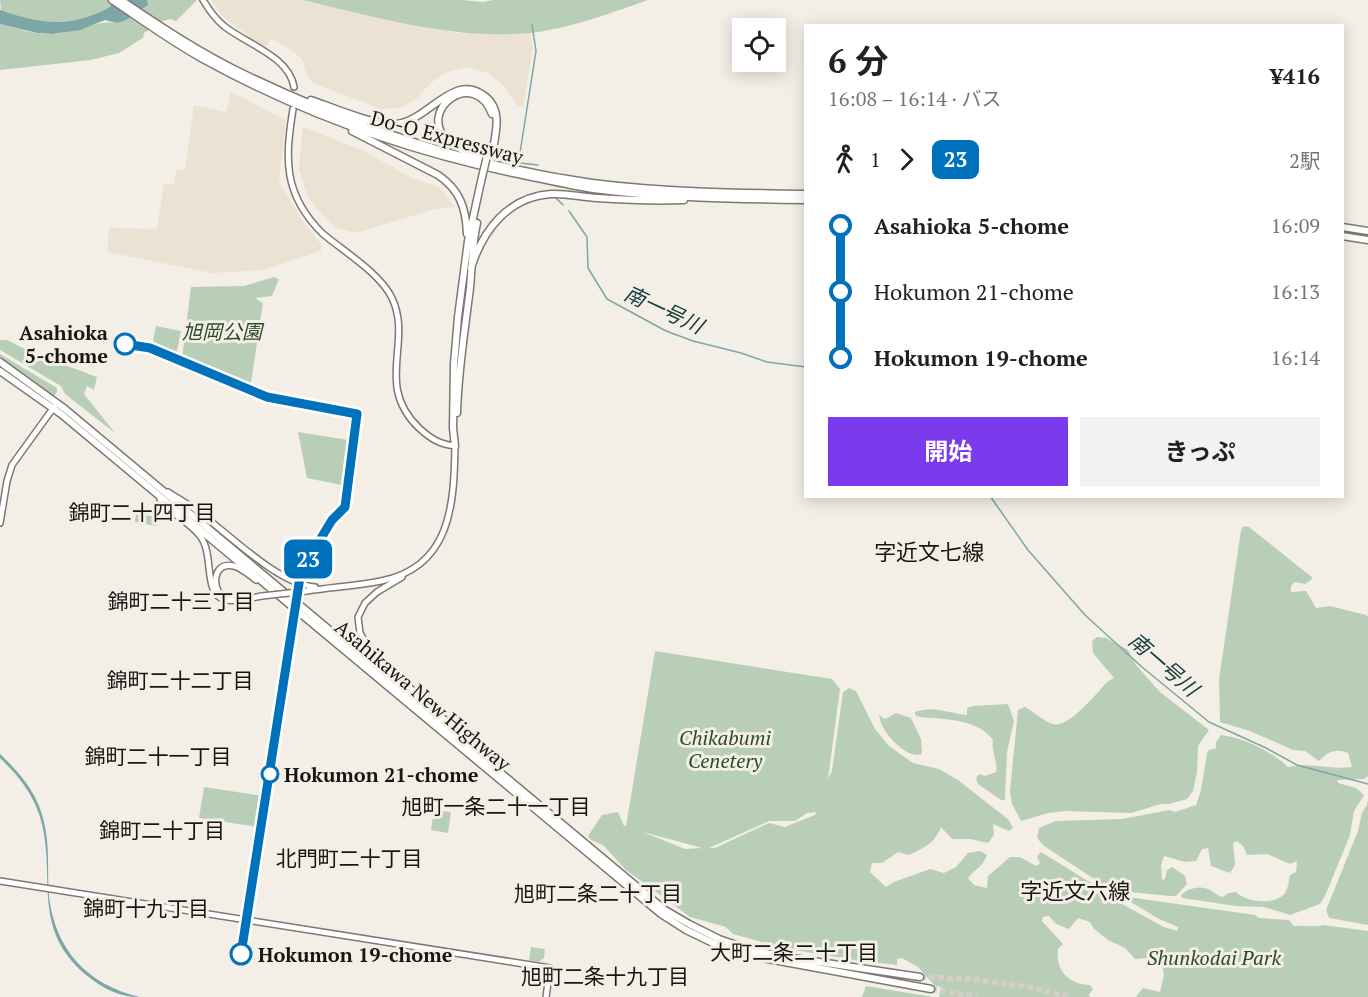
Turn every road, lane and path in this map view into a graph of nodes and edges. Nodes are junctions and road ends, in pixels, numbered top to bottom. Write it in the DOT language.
graph roads {
  1 [pos="112,0"];
  2 [pos="121,0"];
  3 [pos="203,0"];
  4 [pos="158,28"];
  5 [pos="294,87"];
  6 [pos="279,90"];
  7 [pos="292,109"];
  8 [pos="337,123"];
  9 [pos="491,148"];
  10 [pos="512,167"];
  11 [pos="484,178"];
  12 [pos="804,194"];
  13 [pos="724,199"];
  14 [pos="804,200"];
  15 [pos="1344,227"];
  16 [pos="1368,231"];
  17 [pos="1344,236"];
  18 [pos="1368,240"];
  19 [pos="468,241"];
  20 [pos="471,268"];
  21 [pos="0,362"];
  22 [pos="0,371"];
  23 [pos="55,405"];
  24 [pos="455,446"];
  25 [pos="154,484"];
  26 [pos="155,492"];
  27 [pos="0,523"];
  28 [pos="413,569"];
  29 [pos="307,589"];
  30 [pos="243,599"];
  31 [pos="286,602"];
  32 [pos="469,746"];
  33 [pos="0,881"];
  34 [pos="920,977"];
  35 [pos="931,989"];
  36 [pos="546,997"];
  1 -- 4 [label="highway, Do-O Expressway"];
  2 -- 4 [label="highway, Do-O Expressway"];
  3 -- 5 [label="main road"];
  4 -- 6 [label="highway, Do-O Expressway"];
  4 -- 8 [label="highway, Do-O Expressway"];
  6 -- 9 [label="highway"];
  6 -- 10 [label="highway, Do-O Expressway"];
  7 -- 24 [label="main road"];
  8 -- 13 [label="highway, Do-O Expressway"];
  8 -- 19 [label="highway"];
  9 -- 10 [label="highway"];
  9 -- 11 [label="highway, bridge"];
  10 -- 12 [label="highway, Do-O Expressway"];
  11 -- 19 [label="highway"];
  11 -- 20 [label="highway"];
  13 -- 14 [label="highway, Do-O Expressway"];
  13 -- 20 [label="highway"];
  15 -- 16 [label="highway"];
  17 -- 18 [label="highway"];
  19 -- 24 [label="highway"];
  20 -- 24 [label="highway"];
  21 -- 23 [label="highway, Asahikawa New Highway"];
  22 -- 23 [label="highway, Asahikawa New Highway"];
  23 -- 25 [label="highway, Asahikawa New Highway"];
  23 -- 26 [label="highway, Asahikawa New Highway"];
  23 -- 27 [label="main road"];
  24 -- 28 [label="main road"];
  25 -- 29 [label="main road"];
  25 -- 32 [label="highway, Asahikawa New Highway"];
  26 -- 30 [label="main road"];
  26 -- 31 [label="highway, Asahikawa New Highway"];
  28 -- 29 [label="main road"];
  28 -- 32 [label="main road"];
  29 -- 30 [label="main road, bridge"];
  30 -- 31 [label="main road"];
  31 -- 35 [label="highway, Asahikawa New Highway"];
  32 -- 34 [label="highway, Asahikawa New Highway"];
  33 -- 36 [label="main road"];
}
